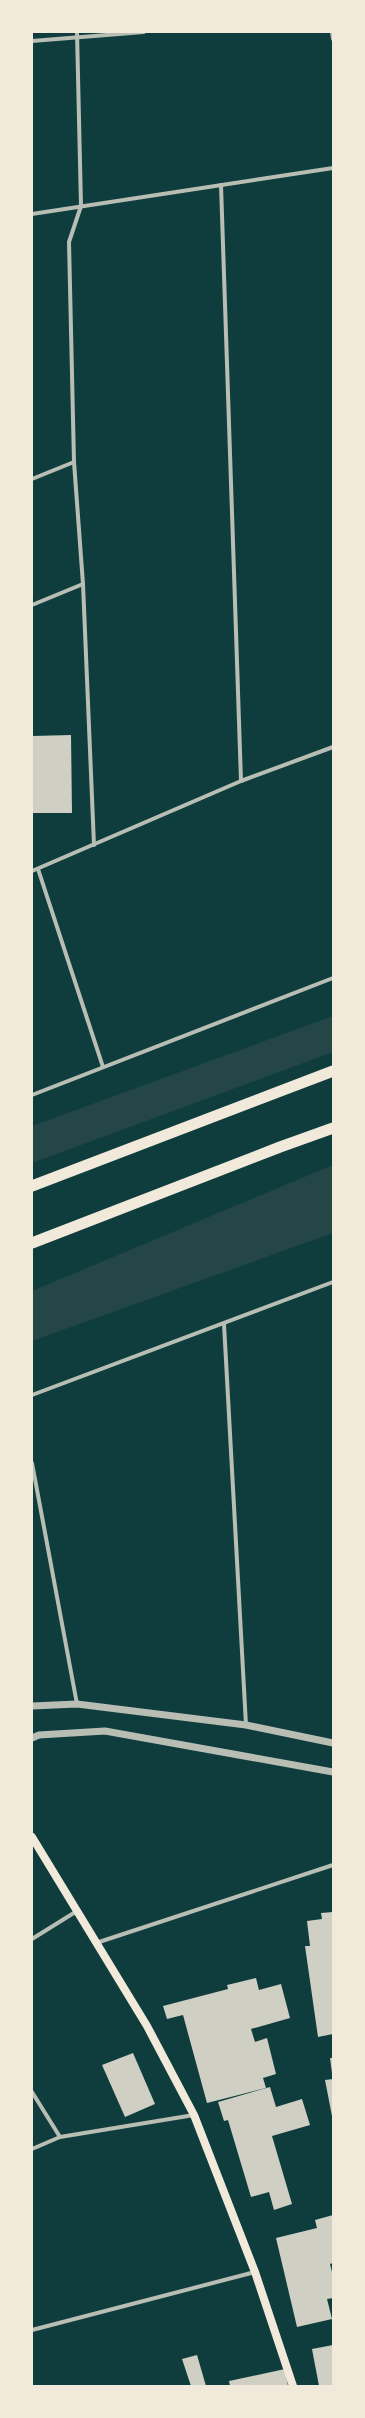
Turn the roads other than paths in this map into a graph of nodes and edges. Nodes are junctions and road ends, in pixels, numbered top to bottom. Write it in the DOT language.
graph roads {
  1 [pos="77,32"];
  2 [pos="144,32"];
  3 [pos="332,32"];
  4 [pos="77,37"];
  5 [pos="333,39"];
  6 [pos="32,41"];
  7 [pos="333,168"];
  8 [pos="221,184"];
  9 [pos="81,206"];
  10 [pos="32,214"];
  11 [pos="74,462"];
  12 [pos="32,479"];
  13 [pos="83,584"];
  14 [pos="32,605"];
  15 [pos="333,746"];
  16 [pos="241,781"];
  17 [pos="94,845"];
  18 [pos="38,869"];
  19 [pos="32,871"];
  20 [pos="333,978"];
  21 [pos="103,1067"];
  22 [pos="333,1071"];
  23 [pos="32,1095"];
  24 [pos="333,1128"];
  25 [pos="32,1186"];
  26 [pos="32,1243"];
  27 [pos="333,1282"];
  28 [pos="224,1324"];
  29 [pos="32,1395"];
  30 [pos="32,1463"];
  31 [pos="77,1704"];
  32 [pos="32,1706"];
  33 [pos="246,1725"];
  34 [pos="32,1738"];
  35 [pos="333,1743"];
  36 [pos="333,1772"];
  37 [pos="32,1837"];
  38 [pos="333,1865"];
  39 [pos="76,1911"];
  40 [pos="32,1939"];
  41 [pos="96,1943"];
  42 [pos="32,2092"];
  43 [pos="194,2115"];
  44 [pos="60,2137"];
  45 [pos="32,2149"];
  46 [pos="255,2272"];
  47 [pos="32,2330"];
  48 [pos="293,2386"];
  1 -- 4 [label="street"];
  2 -- 4 [label="street"];
  3 -- 5 [label="street"];
  4 -- 6 [label="street"];
  4 -- 9 [label="street"];
  7 -- 8 [label="street"];
  8 -- 9 [label="street"];
  8 -- 16 [label="street"];
  9 -- 10 [label="street"];
  9 -- 11 [label="street"];
  11 -- 12 [label="street"];
  11 -- 13 [label="street"];
  13 -- 14 [label="street"];
  13 -- 17 [label="street"];
  15 -- 16 [label="street"];
  16 -- 17 [label="street"];
  17 -- 18 [label="street"];
  18 -- 19 [label="street"];
  18 -- 21 [label="street"];
  20 -- 21 [label="street"];
  21 -- 23 [label="street"];
  22 -- 25 [label="highway"];
  24 -- 26 [label="highway"];
  27 -- 28 [label="street"];
  28 -- 29 [label="street"];
  28 -- 33 [label="street"];
  30 -- 31 [label="street"];
  31 -- 32 [label="street"];
  31 -- 33 [label="street"];
  33 -- 35 [label="street"];
  34 -- 36 [label="street"];
  37 -- 39 [label="main road"];
  38 -- 41 [label="street"];
  39 -- 40 [label="street"];
  39 -- 41 [label="main road"];
  41 -- 43 [label="main road"];
  42 -- 44 [label="street"];
  43 -- 44 [label="street"];
  43 -- 46 [label="main road"];
  44 -- 45 [label="street"];
  46 -- 47 [label="street"];
  46 -- 48 [label="main road"];
}
